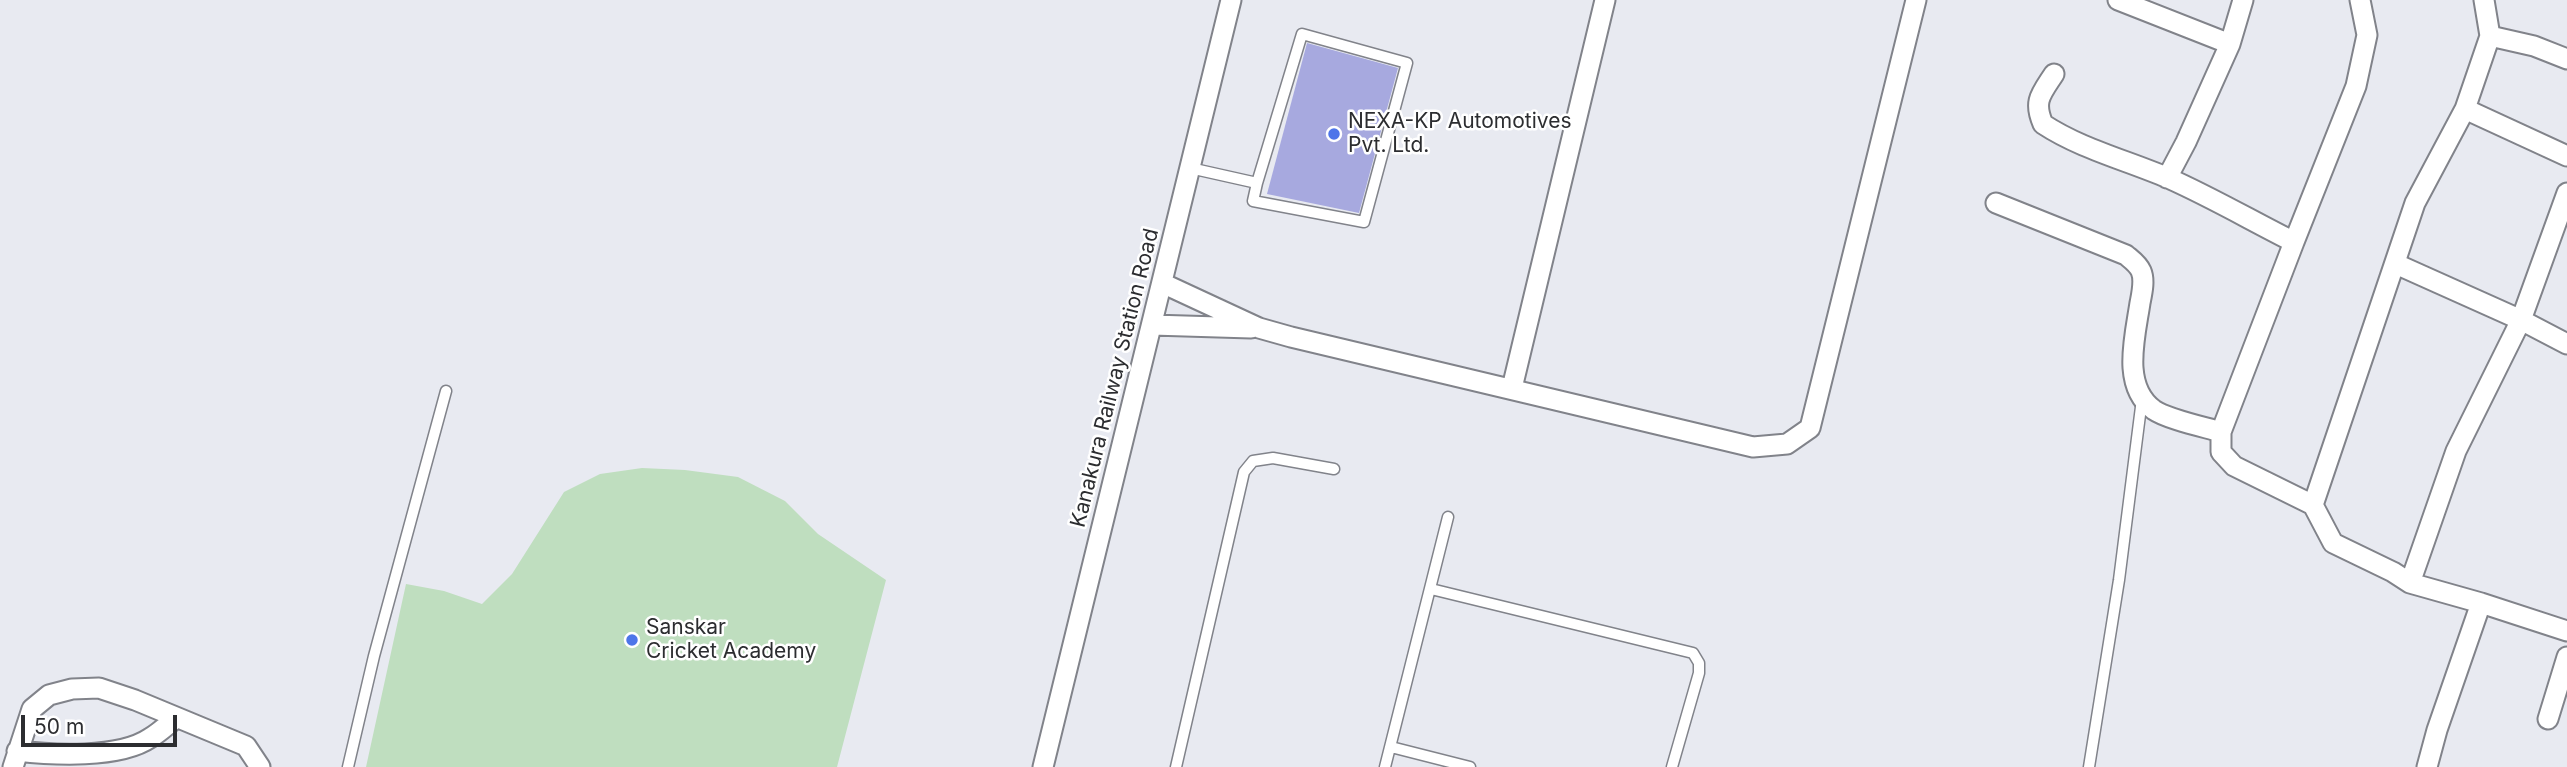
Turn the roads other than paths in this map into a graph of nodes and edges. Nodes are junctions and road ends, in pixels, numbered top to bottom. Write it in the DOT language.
graph roads {
  1 [pos="1231,0"];
  2 [pos="1605,0"];
  3 [pos="1916,0"];
  4 [pos="2118,0"];
  5 [pos="2243,0"];
  6 [pos="2360,0"];
  7 [pos="2484,0"];
  8 [pos="2490,36"];
  9 [pos="2230,44"];
  10 [pos="2567,59"];
  11 [pos="2054,74"];
  12 [pos="2465,109"];
  13 [pos="2567,156"];
  14 [pos="1190,168"];
  15 [pos="2167,178"];
  16 [pos="1257,183"];
  17 [pos="2567,193"];
  18 [pos="1996,203"];
  19 [pos="2563,216"];
  20 [pos="2294,242"];
  21 [pos="2396,264"];
  22 [pos="1162,283"];
  23 [pos="2521,320"];
  24 [pos="1152,325"];
  25 [pos="1259,328"];
  26 [pos="2567,344"];
  27 [pos="1511,388"];
  28 [pos="446,391"];
  29 [pos="2142,398"];
  30 [pos="2221,432"];
  31 [pos="1334,469"];
  32 [pos="2313,505"];
  33 [pos="1448,517"];
  34 [pos="2410,583"];
  35 [pos="1431,589"];
  36 [pos="2481,603"];
  37 [pos="2567,631"];
  38 [pos="2567,657"];
  39 [pos="176,718"];
  40 [pos="2548,719"];
  41 [pos="1391,747"];
  42 [pos="15,759"];
  43 [pos="260,767"];
  44 [pos="348,767"];
  45 [pos="1043,767"];
  46 [pos="1176,767"];
  47 [pos="1385,767"];
  48 [pos="1470,767"];
  49 [pos="1672,767"];
  50 [pos="2089,767"];
  51 [pos="2427,767"];
  1 -- 14 [label="street, Kanakura Railway Station Road"];
  2 -- 27 [label="street"];
  3 -- 27 [label="street"];
  4 -- 9 [label="street"];
  5 -- 9 [label="street"];
  6 -- 20 [label="street"];
  7 -- 8 [label="street"];
  8 -- 10 [label="street"];
  8 -- 12 [label="street"];
  9 -- 15 [label="street"];
  11 -- 15 [label="street"];
  12 -- 13 [label="street"];
  12 -- 21 [label="street"];
  14 -- 16 [label="lane"];
  14 -- 22 [label="street, Kanakura Railway Station Road"];
  15 -- 20 [label="street"];
  16 -- 16 [label="lane"];
  17 -- 19 [label="street"];
  18 -- 29 [label="street"];
  19 -- 23 [label="street"];
  20 -- 30 [label="street"];
  21 -- 23 [label="street"];
  21 -- 32 [label="street"];
  22 -- 24 [label="street, Kanakura Railway Station Road"];
  22 -- 25 [label="street"];
  23 -- 26 [label="street"];
  23 -- 34 [label="street"];
  24 -- 25 [label="street"];
  24 -- 45 [label="street, Kanakura Railway Station Road"];
  25 -- 27 [label="street"];
  28 -- 44 [label="lane"];
  29 -- 30 [label="street"];
  29 -- 50 [label="lane"];
  30 -- 32 [label="street"];
  31 -- 46 [label="lane"];
  32 -- 34 [label="street"];
  33 -- 35 [label="lane"];
  34 -- 36 [label="street"];
  35 -- 41 [label="lane"];
  35 -- 49 [label="lane"];
  36 -- 37 [label="street"];
  36 -- 51 [label="street"];
  38 -- 40 [label="street"];
  39 -- 42 [label="street"];
  39 -- 42 [label="street"];
  39 -- 43 [label="street"];
  41 -- 47 [label="lane"];
  41 -- 48 [label="lane"];
}
